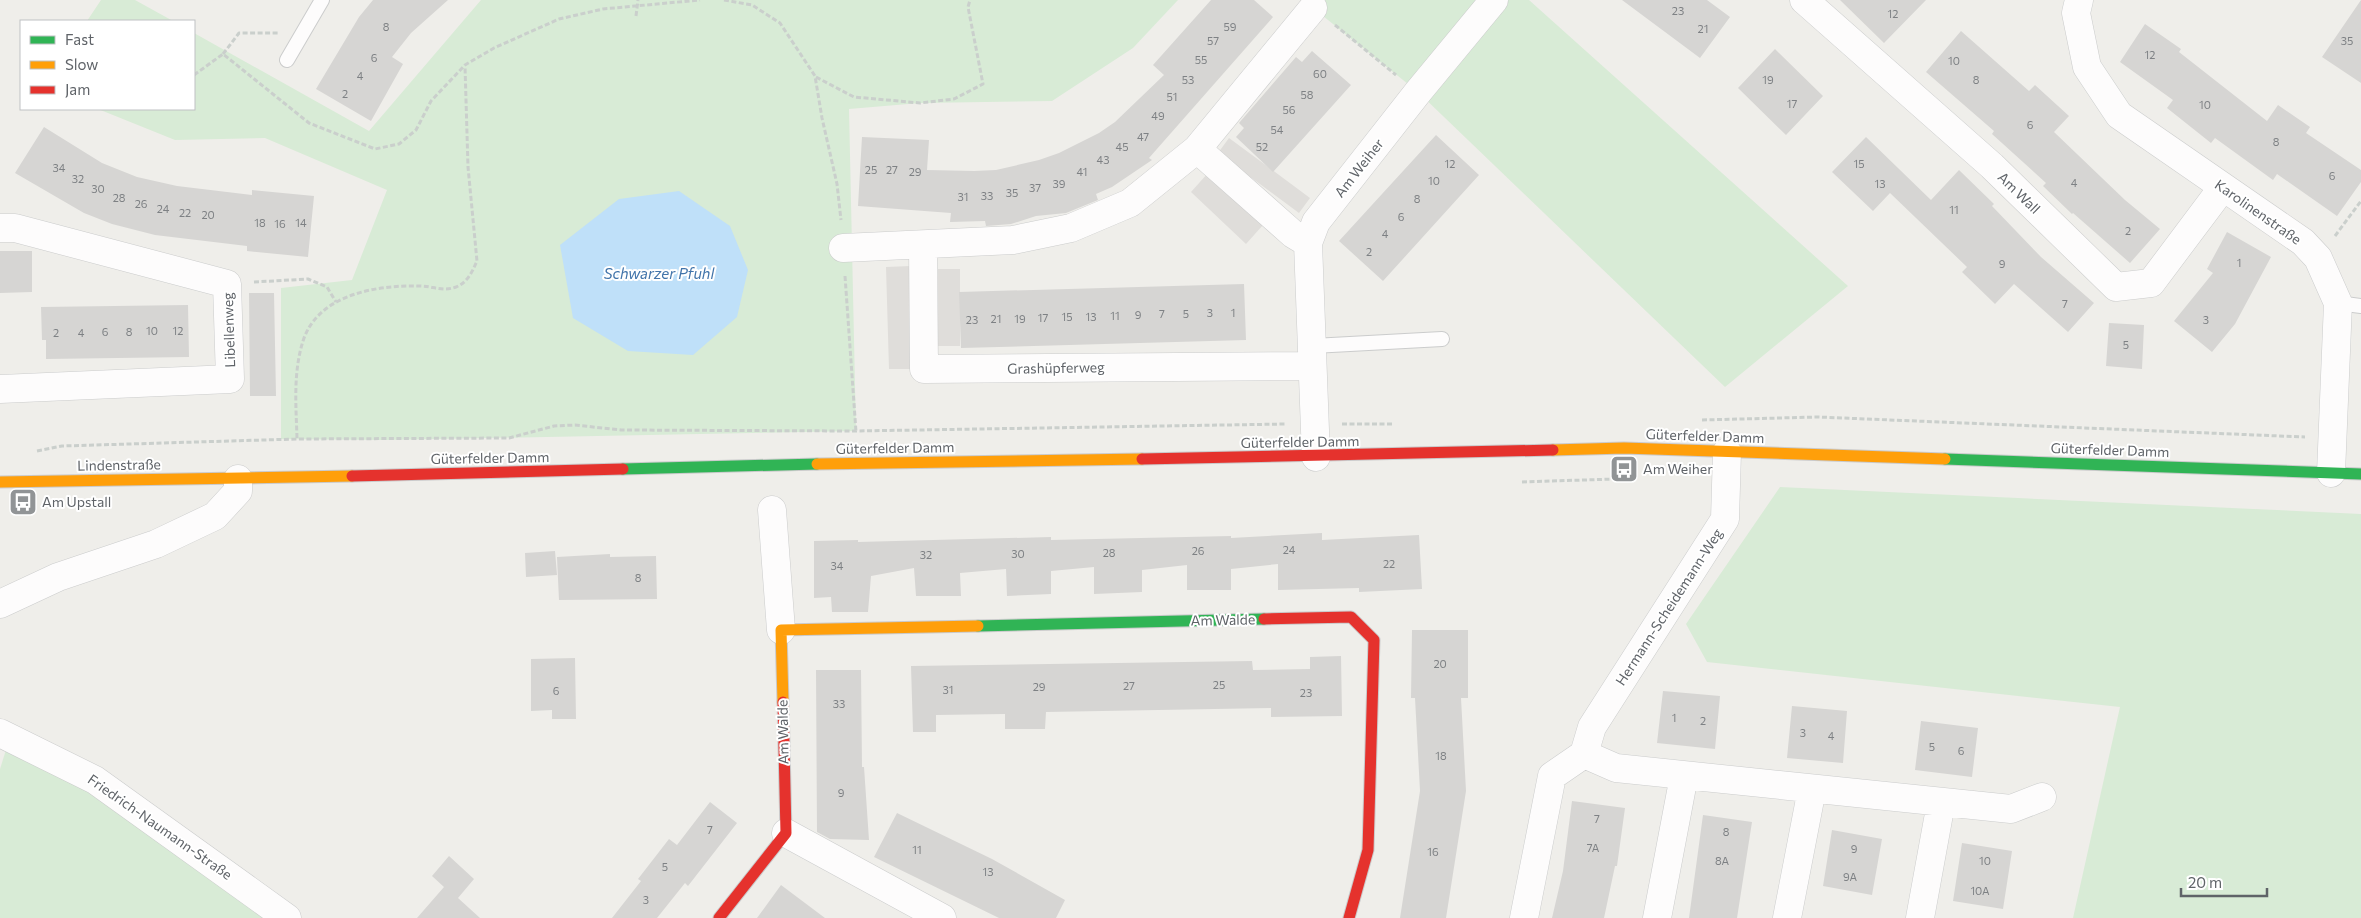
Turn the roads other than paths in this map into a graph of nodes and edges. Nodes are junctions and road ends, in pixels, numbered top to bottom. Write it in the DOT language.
graph roads {
  1 [pos="1494,0"];
  2 [pos="1804,0"];
  3 [pos="2079,0"];
  4 [pos="318,1"];
  5 [pos="1313,8"];
  6 [pos="287,60"];
  7 [pos="1197,150"];
  8 [pos="2223,187"];
  9 [pos="0,228"];
  10 [pos="1308,243"];
  11 [pos="923,245"];
  12 [pos="843,248"];
  13 [pos="2350,305"];
  14 [pos="1442,340"];
  15 [pos="1312,356"];
  16 [pos="0,389"];
  17 [pos="1727,452"];
  18 [pos="1316,457"];
  19 [pos="2331,473"];
  20 [pos="2361,474"];
  21 [pos="238,478"];
  22 [pos="0,482"];
  23 [pos="772,510"];
  24 [pos="0,604"];
  25 [pos="781,630"];
  26 [pos="0,733"];
  27 [pos="1584,754"];
  28 [pos="1684,776"];
  29 [pos="1812,789"];
  30 [pos="2042,797"];
  31 [pos="1941,803"];
  32 [pos="786,833"];
  33 [pos="287,918"];
  34 [pos="719,918"];
  35 [pos="942,918"];
  36 [pos="1348,918"];
  37 [pos="1524,918"];
  38 [pos="1657,918"];
  39 [pos="1787,918"];
  40 [pos="1920,918"];
  1 -- 10 [label="street, Am Weiher"];
  2 -- 8 [label="street, Am Wall"];
  3 -- 8 [label="street, Karolinenstraße"];
  4 -- 6 [label="lane"];
  5 -- 7 [label="street"];
  7 -- 10 [label="street"];
  7 -- 11 [label="street"];
  8 -- 13 [label="street, Karolinenstraße"];
  9 -- 16 [label="street, Libellenweg"];
  10 -- 15 [label="street, Am Weiher"];
  11 -- 12 [label="street"];
  11 -- 15 [label="street, Grashüpferweg"];
  13 -- 19 [label="street, Karolinenstraße"];
  14 -- 15 [label="lane"];
  15 -- 18 [label="street, Am Weiher"];
  17 -- 18 [label="street, Güterfelder Damm"];
  17 -- 19 [label="street, Güterfelder Damm"];
  17 -- 27 [label="street, Hermann-Scheidemann-Weg"];
  18 -- 21 [label="street, Güterfelder Damm"];
  19 -- 20 [label="street, Güterfelder Damm"];
  21 -- 22 [label="street, Lindenstraße"];
  21 -- 24 [label="street"];
  23 -- 25 [label="street, Am Walde"];
  25 -- 32 [label="street, Am Walde"];
  25 -- 36 [label="street, Am Walde"];
  26 -- 33 [label="street, Friedrich-Naumann-Straße"];
  27 -- 28 [label="street"];
  27 -- 37 [label="street"];
  28 -- 29 [label="street"];
  28 -- 38 [label="street"];
  29 -- 31 [label="street"];
  29 -- 39 [label="street"];
  30 -- 31 [label="street"];
  31 -- 40 [label="street"];
  32 -- 34 [label="street"];
  32 -- 35 [label="street"];
}
